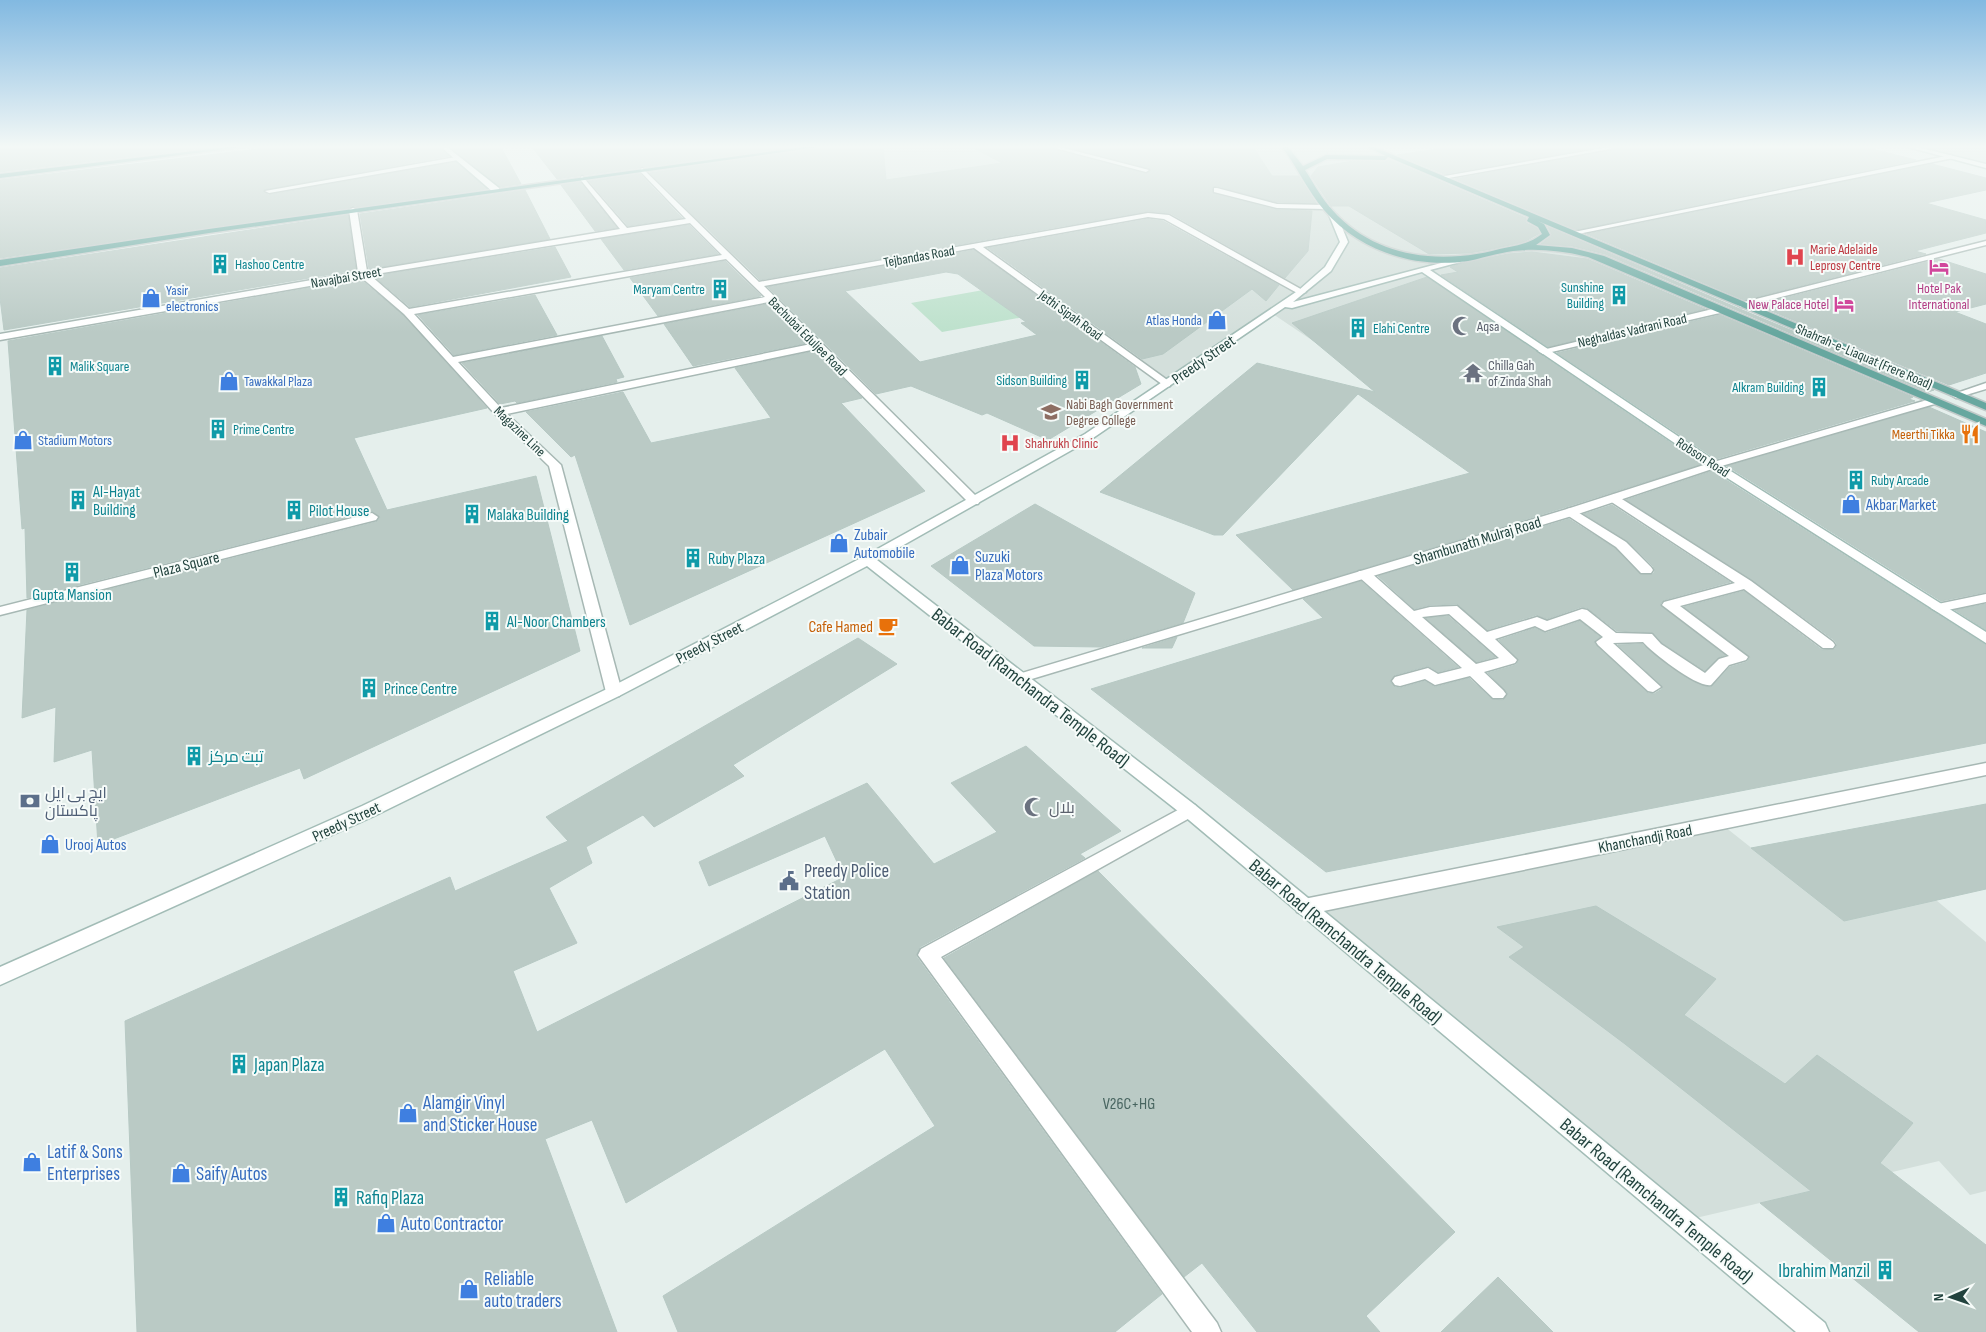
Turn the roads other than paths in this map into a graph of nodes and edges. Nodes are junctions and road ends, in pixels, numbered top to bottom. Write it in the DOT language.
graph roads {
  1 [pos="360,209"];
  2 [pos="607,209"];
  3 [pos="681,209"];
  4 [pos="1328,209"];
  5 [pos="1512,209"];
  6 [pos="1520,209"];
  7 [pos="1692,209"];
  8 [pos="354,210"];
  9 [pos="1333,215"];
  10 [pos="692,220"];
  11 [pos="625,231"];
  12 [pos="1574,233"];
  13 [pos="1986,243"];
  14 [pos="976,246"];
  15 [pos="1520,248"];
  16 [pos="728,256"];
  17 [pos="1461,259"];
  18 [pos="0,263"];
  19 [pos="1424,270"];
  20 [pos="363,274"];
  21 [pos="756,284"];
  22 [pos="1302,292"];
  23 [pos="771,299"];
  24 [pos="1741,304"];
  25 [pos="1721,310"];
  26 [pos="407,312"];
  27 [pos="1270,312"];
  28 [pos="0,337"];
  29 [pos="818,346"];
  30 [pos="1543,351"];
  31 [pos="451,360"];
  32 [pos="1166,384"];
  33 [pos="1986,386"];
  34 [pos="1956,395"];
  35 [pos="1934,401"];
  36 [pos="1986,407"];
  37 [pos="499,412"];
  38 [pos="1986,423"];
  39 [pos="1714,465"];
  40 [pos="1614,498"];
  41 [pos="974,502"];
  42 [pos="1571,512"];
  43 [pos="372,517"];
  44 [pos="868,560"];
  45 [pos="1646,570"];
  46 [pos="1364,574"];
  47 [pos="1746,584"];
  48 [pos="1986,598"];
  49 [pos="1938,608"];
  50 [pos="0,611"];
  51 [pos="1412,616"];
  52 [pos="1485,637"];
  53 [pos="1613,638"];
  54 [pos="1986,638"];
  55 [pos="1828,645"];
  56 [pos="1472,668"];
  57 [pos="1020,678"];
  58 [pos="1400,681"];
  59 [pos="1653,687"];
  60 [pos="614,692"];
  61 [pos="1498,694"];
  62 [pos="1986,769"];
  63 [pos="1189,810"];
  64 [pos="1304,906"];
  65 [pos="0,976"];
  66 [pos="1208,1332"];
  67 [pos="1816,1332"];
  1 -- 8 [label="main road"];
  2 -- 11 [label="street"];
  3 -- 10 [label="street, Bachubai Eduljee Road"];
  4 -- 9 [label="main road, Shahrah-e-Liaquat (Frere Road)"];
  5 -- 15 [label="main road"];
  6 -- 12 [label="main road, Shahrah-e-Liaquat (Frere Road)"];
  7 -- 12 [label="street"];
  8 -- 18 [label="main road"];
  8 -- 20 [label="street"];
  9 -- 17 [label="main road, Shahrah-e-Liaquat (Frere Road)"];
  9 -- 22 [label="street, Preedy Street"];
  10 -- 11 [label="street, Navajbai Street"];
  10 -- 16 [label="street, Bachubai Eduljee Road"];
  11 -- 20 [label="street, Navajbai Street"];
  12 -- 24 [label="main road, Shahrah-e-Liaquat (Frere Road)"];
  13 -- 24 [label="street"];
  14 -- 21 [label="street, Tejbandas Road"];
  14 -- 22 [label="street, Tejbandas Road"];
  14 -- 32 [label="street, Jethi Sipah Road"];
  15 -- 17 [label="main road, Shahrah-e-Liaquat (Frere Road)"];
  15 -- 25 [label="main road, Shahrah-e-Liaquat (Frere Road)"];
  16 -- 21 [label="street, Bachubai Eduljee Road"];
  16 -- 26 [label="street"];
  17 -- 19 [label="street"];
  19 -- 27 [label="street"];
  19 -- 30 [label="street, Robson Road"];
  20 -- 26 [label="street, Magazine Line"];
  20 -- 28 [label="street, Navajbai Street"];
  21 -- 23 [label="street, Bachubai Eduljee Road"];
  22 -- 27 [label="street, Preedy Street"];
  23 -- 29 [label="street, Bachubai Eduljee Road"];
  23 -- 31 [label="street"];
  24 -- 34 [label="main road, Shahrah-e-Liaquat (Frere Road)"];
  25 -- 30 [label="street, Neghaldas Vadrani Road"];
  25 -- 35 [label="main road, Shahrah-e-Liaquat (Frere Road)"];
  26 -- 31 [label="street, Magazine Line"];
  27 -- 32 [label="street, Preedy Street"];
  29 -- 37 [label="street"];
  29 -- 41 [label="street, Bachubai Eduljee Road"];
  30 -- 39 [label="street, Robson Road"];
  31 -- 37 [label="street, Magazine Line"];
  32 -- 41 [label="street, Preedy Street"];
  33 -- 34 [label="street"];
  34 -- 36 [label="main road, Shahrah-e-Liaquat (Frere Road)"];
  35 -- 38 [label="main road, Shahrah-e-Liaquat (Frere Road)"];
  35 -- 39 [label="street, Shambunath Mulraj Road"];
  37 -- 60 [label="street, Magazine Line"];
  39 -- 40 [label="street, Shambunath Mulraj Road"];
  39 -- 49 [label="street, Robson Road"];
  40 -- 42 [label="street, Shambunath Mulraj Road"];
  40 -- 47 [label="street"];
  41 -- 44 [label="street, Preedy Street"];
  42 -- 45 [label="street"];
  42 -- 46 [label="street, Shambunath Mulraj Road"];
  43 -- 50 [label="street, Plaza Square"];
  44 -- 57 [label="street, Babar Road (Ramchandra Temple Road)"];
  44 -- 60 [label="street, Preedy Street"];
  46 -- 51 [label="street"];
  46 -- 57 [label="street, Shambunath Mulraj Road"];
  47 -- 53 [label="street"];
  47 -- 55 [label="street"];
  48 -- 49 [label="street"];
  49 -- 54 [label="street, Robson Road"];
  51 -- 52 [label="street"];
  51 -- 56 [label="street"];
  52 -- 53 [label="street"];
  52 -- 56 [label="street"];
  53 -- 59 [label="street"];
  56 -- 58 [label="street"];
  56 -- 61 [label="street"];
  57 -- 63 [label="street, Babar Road (Ramchandra Temple Road)"];
  60 -- 65 [label="street, Preedy Street"];
  62 -- 64 [label="street, Khanchandji Road"];
  63 -- 64 [label="street, Babar Road (Ramchandra Temple Road)"];
  63 -- 66 [label="street"];
  64 -- 67 [label="street, Babar Road (Ramchandra Temple Road)"];
}
